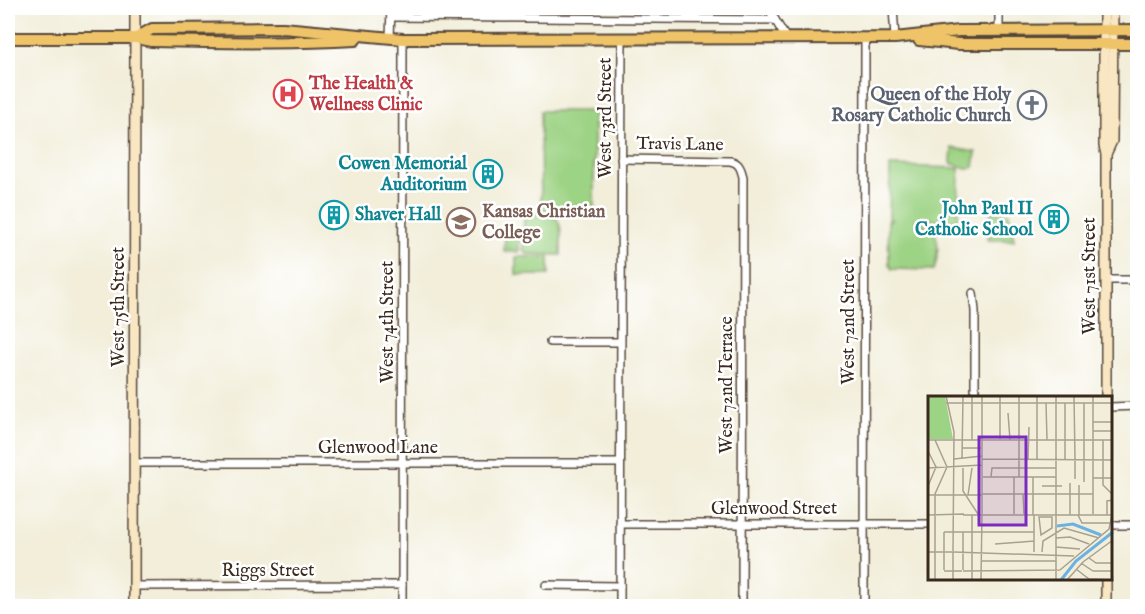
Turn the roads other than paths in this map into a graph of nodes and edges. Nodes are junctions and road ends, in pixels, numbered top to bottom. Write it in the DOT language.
graph roads {
  1 [pos="135,8"];
  2 [pos="391,8"];
  3 [pos="768,8"];
  4 [pos="892,8"];
  5 [pos="999,8"];
  6 [pos="1104,8"];
  7 [pos="1113,8"];
  8 [pos="391,17"];
  9 [pos="775,20"];
  10 [pos="1108,30"];
  11 [pos="1137,30"];
  12 [pos="999,31"];
  13 [pos="8,38"];
  14 [pos="136,38"];
  15 [pos="390,38"];
  16 [pos="622,38"];
  17 [pos="786,38"];
  18 [pos="865,38"];
  19 [pos="895,38"];
  20 [pos="403,39"];
  21 [pos="1108,44"];
  22 [pos="1137,44"];
  23 [pos="621,159"];
  24 [pos="738,165"];
  25 [pos="1106,280"];
  26 [pos="1137,280"];
  27 [pos="973,293"];
  28 [pos="550,342"];
  29 [pos="620,342"];
  30 [pos="975,396"];
  31 [pos="1106,396"];
  32 [pos="1137,406"];
  33 [pos="1112,407"];
  34 [pos="403,463"];
  35 [pos="135,464"];
  36 [pos="620,464"];
  37 [pos="620,524"];
  38 [pos="742,524"];
  39 [pos="864,524"];
  40 [pos="928,524"];
  41 [pos="1112,525"];
  42 [pos="1137,525"];
  43 [pos="1106,581"];
  44 [pos="402,585"];
  45 [pos="546,585"];
  46 [pos="134,586"];
  47 [pos="620,586"];
  48 [pos="134,606"];
  49 [pos="402,606"];
  50 [pos="620,606"];
  51 [pos="742,606"];
  52 [pos="864,606"];
  53 [pos="1106,606"];
  1 -- 14 [label="main road, West 75th Street"];
  2 -- 8 [label="street"];
  3 -- 9 [label="street"];
  4 -- 19 [label="street"];
  5 -- 12 [label="street"];
  6 -- 10 [label="main road, West 71st Street"];
  7 -- 10 [label="main road, West 71st Street"];
  8 -- 9 [label="street"];
  8 -- 15 [label="street"];
  9 -- 17 [label="street"];
  10 -- 11 [label="main road"];
  10 -- 12 [label="main road"];
  10 -- 21 [label="main road, West 71st Street"];
  12 -- 19 [label="main road"];
  13 -- 14 [label="main road"];
  14 -- 15 [label="main road"];
  14 -- 35 [label="main road, West 75th Street"];
  15 -- 20 [label="main road"];
  16 -- 17 [label="main road"];
  16 -- 20 [label="main road"];
  16 -- 23 [label="street, West 73rd Street"];
  17 -- 18 [label="main road"];
  18 -- 19 [label="main road"];
  18 -- 39 [label="street, West 72nd Street"];
  19 -- 21 [label="main road"];
  20 -- 34 [label="street, West 74th Street"];
  21 -- 22 [label="main road"];
  21 -- 25 [label="main road, West 71st Street"];
  23 -- 24 [label="street, Travis Lane"];
  23 -- 29 [label="street, West 73rd Street"];
  24 -- 38 [label="street, West 72nd Terrace"];
  25 -- 26 [label="street"];
  25 -- 31 [label="main road, West 71st Street"];
  27 -- 30 [label="street"];
  28 -- 29 [label="street"];
  29 -- 36 [label="street, West 73rd Street"];
  32 -- 33 [label="street"];
  34 -- 35 [label="street, Glenwood Lane"];
  34 -- 36 [label="street, Glenwood Lane"];
  34 -- 44 [label="street, West 74th Street"];
  35 -- 46 [label="main road, West 75th Street"];
  36 -- 37 [label="street, West 73rd Street"];
  37 -- 38 [label="street, Glenwood Street"];
  37 -- 47 [label="street, West 73rd Street"];
  38 -- 39 [label="street, Glenwood Street"];
  38 -- 51 [label="street, West 72nd Terrace"];
  39 -- 40 [label="street, Glenwood Street"];
  39 -- 52 [label="street, West 72nd Street"];
  41 -- 42 [label="street"];
  43 -- 53 [label="main road"];
  44 -- 46 [label="street, Riggs Street"];
  44 -- 49 [label="street, West 74th Street"];
  45 -- 47 [label="street"];
  46 -- 48 [label="main road, West 75th Street"];
  47 -- 50 [label="street, West 73rd Street"];
}
